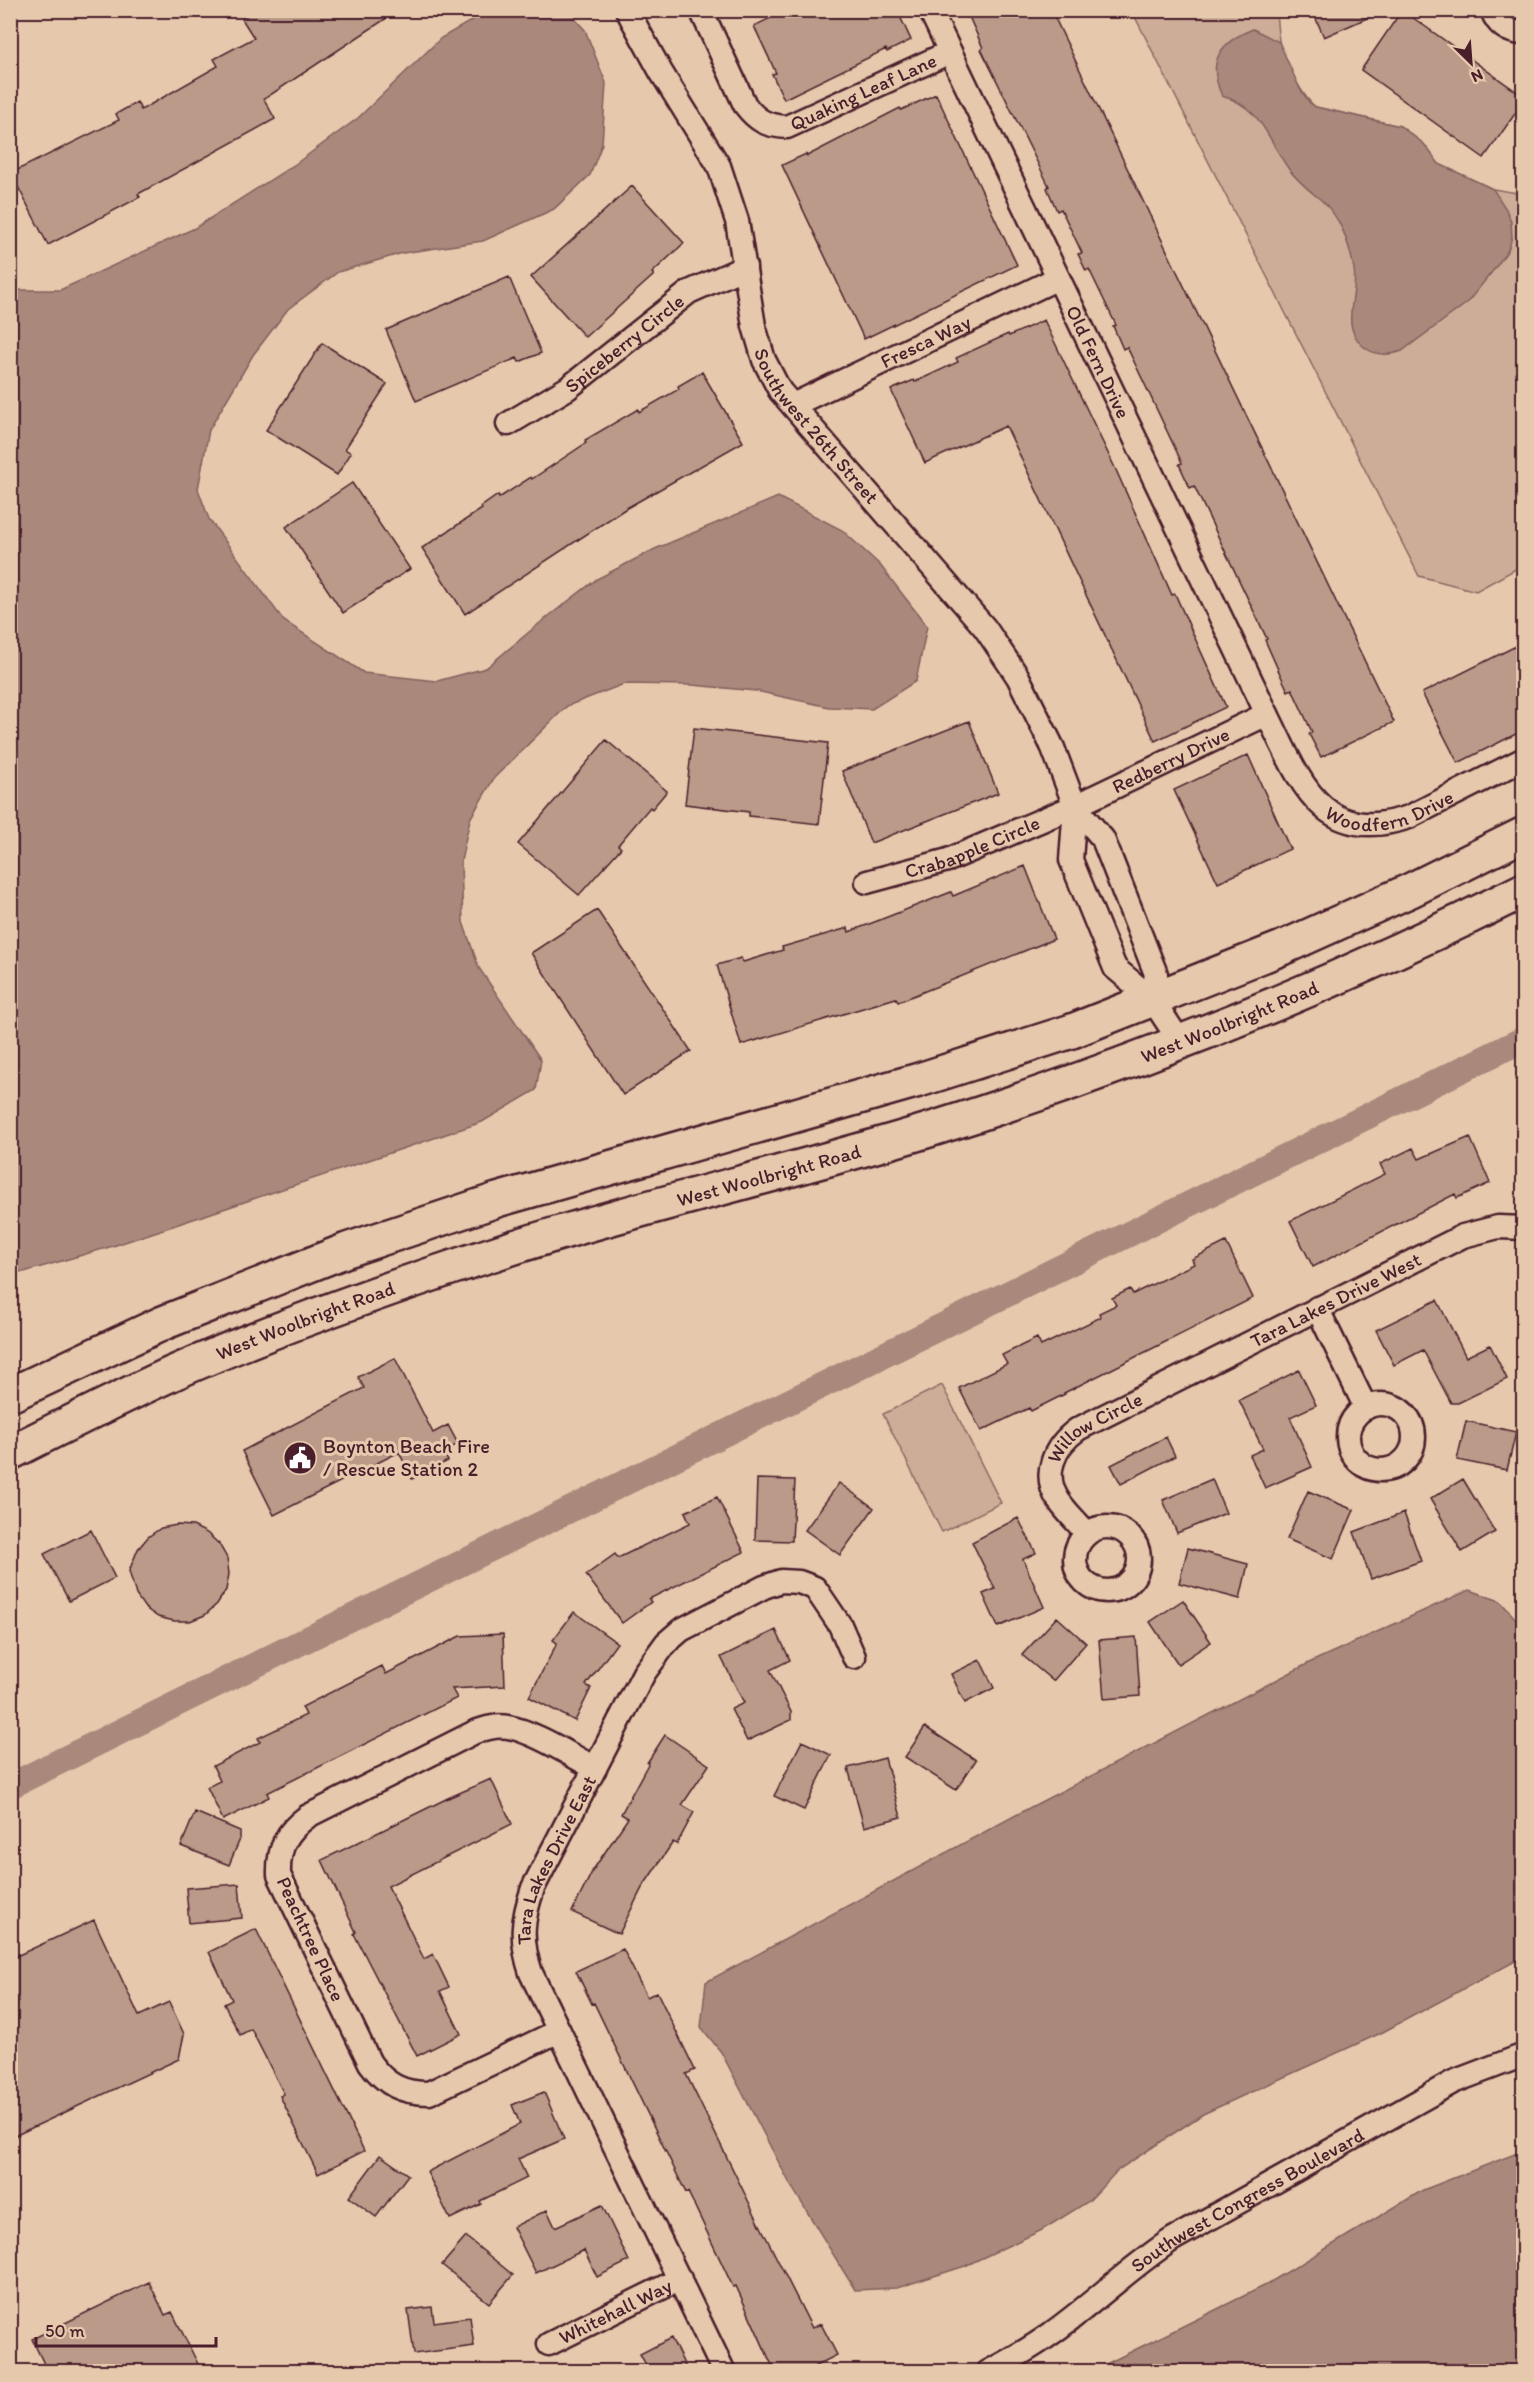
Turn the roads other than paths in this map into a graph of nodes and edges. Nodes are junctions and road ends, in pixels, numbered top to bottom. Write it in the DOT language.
graph roads {
  1 [pos="627,10"];
  2 [pos="701,10"];
  3 [pos="930,10"];
  4 [pos="1492,10"];
  5 [pos="1524,33"];
  6 [pos="950,52"];
  7 [pos="745,267"];
  8 [pos="1058,278"];
  9 [pos="793,405"];
  10 [pos="508,424"];
  11 [pos="1267,714"];
  12 [pos="1524,759"];
  13 [pos="1075,806"];
  14 [pos="1524,834"];
  15 [pos="867,882"];
  16 [pos="1524,890"];
  17 [pos="1152,999"];
  18 [pos="1181,1043"];
  19 [pos="1524,1228"];
  20 [pos="1317,1308"];
  21 [pos="1152,1392"];
  22 [pos="10,1395"];
  23 [pos="1366,1408"];
  24 [pos="10,1453"];
  25 [pos="1087,1533"];
  26 [pos="854,1657"];
  27 [pos="595,1768"];
  28 [pos="559,2031"];
  29 [pos="1524,2055"];
  30 [pos="680,2279"];
  31 [pos="549,2344"];
  32 [pos="724,2372"];
  33 [pos="988,2372"];
  1 -- 7 [label="street, Southwest 26th Street"];
  2 -- 6 [label="street, Quaking Leaf Lane"];
  3 -- 6 [label="street, Old Fern Drive"];
  4 -- 5 [label="street"];
  6 -- 8 [label="street, Old Fern Drive"];
  7 -- 9 [label="street, Southwest 26th Street"];
  7 -- 10 [label="street, Spiceberry Circle"];
  8 -- 9 [label="street, Fresca Way"];
  8 -- 11 [label="street, Old Fern Drive"];
  9 -- 13 [label="street, Southwest 26th Street"];
  11 -- 12 [label="street, Woodfern Drive"];
  11 -- 13 [label="street, Redberry Drive"];
  13 -- 15 [label="street, Crabapple Circle"];
  13 -- 17 [label="street, Southwest 26th Street"];
  13 -- 17 [label="street, Southwest 26th Street"];
  14 -- 17 [label="main road"];
  16 -- 18 [label="main road, West Woolbright Road"];
  17 -- 18 [label="street, Southwest 26th Street"];
  17 -- 22 [label="main road"];
  18 -- 24 [label="main road, West Woolbright Road"];
  19 -- 20 [label="street, Tara Lakes Drive West"];
  20 -- 21 [label="street, Tara Lakes Drive West"];
  20 -- 23 [label="street"];
  21 -- 25 [label="street, Willow Circle"];
  26 -- 27 [label="street, Tara Lakes Drive East"];
  27 -- 28 [label="street, Tara Lakes Drive East"];
  27 -- 28 [label="street, Peachtree Place"];
  28 -- 30 [label="street, Tara Lakes Drive East"];
  29 -- 33 [label="street, Southwest Congress Boulevard"];
  30 -- 31 [label="street, Whitehall Way"];
  30 -- 32 [label="street, Tara Lakes Drive East"];
}
